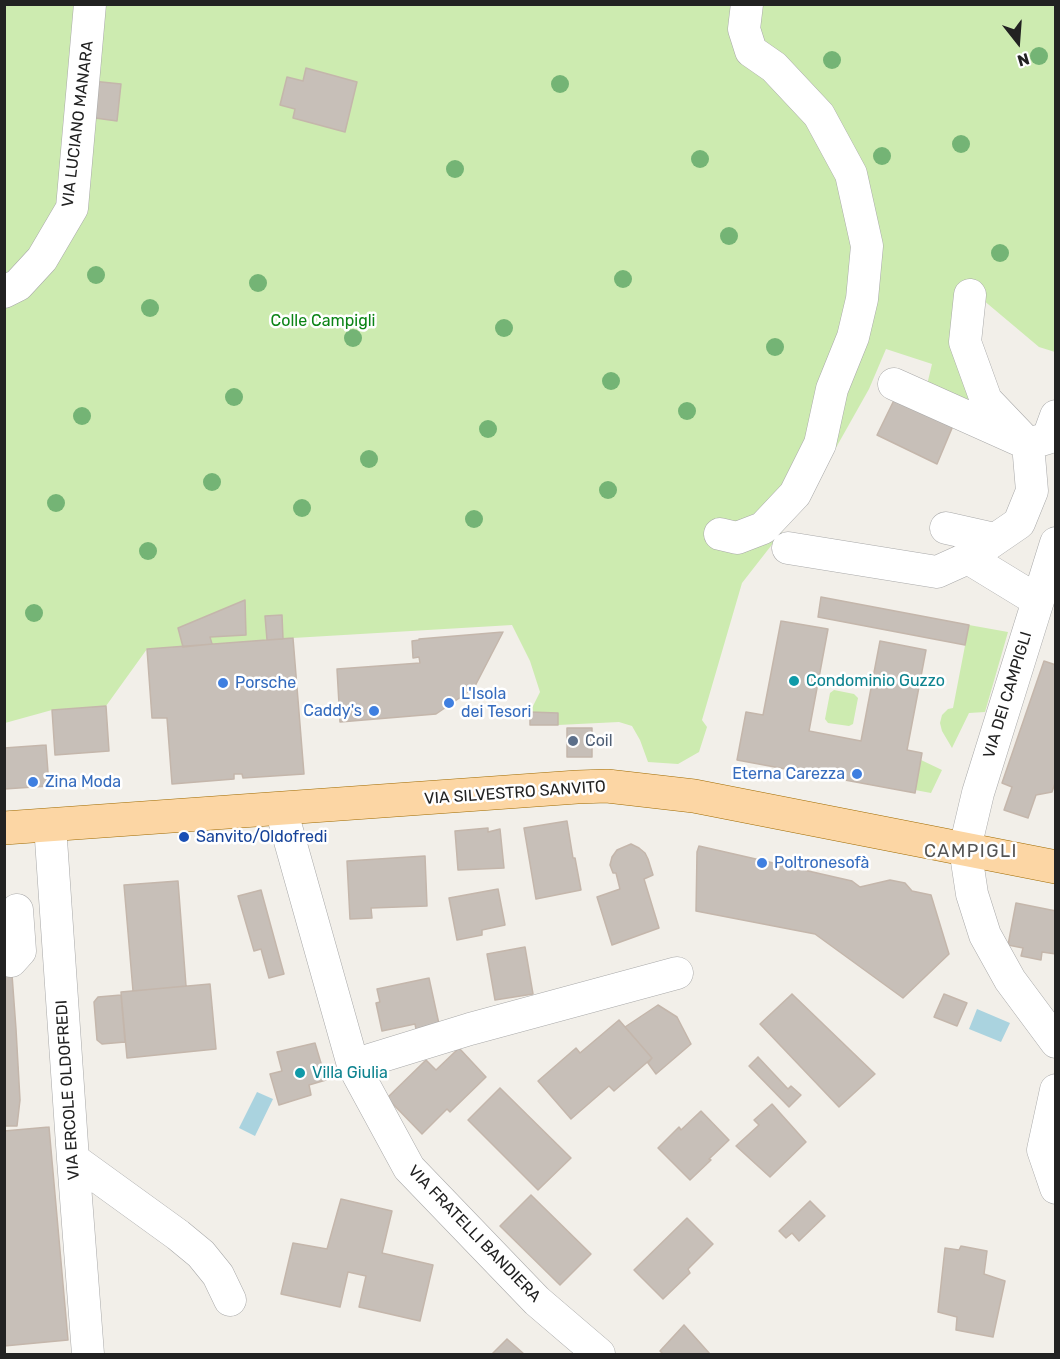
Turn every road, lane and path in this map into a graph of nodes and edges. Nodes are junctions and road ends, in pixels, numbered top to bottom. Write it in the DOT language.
graph roads {
  1 [pos="90,4"];
  2 [pos="747,4"];
  3 [pos="4,292"];
  4 [pos="970,295"];
  5 [pos="894,384"];
  6 [pos="1056,416"];
  7 [pos="1028,444"];
  8 [pos="946,528"];
  9 [pos="720,534"];
  10 [pos="995,539"];
  11 [pos="1056,543"];
  12 [pos="788,548"];
  13 [pos="968,558"];
  14 [pos="1028,594"];
  15 [pos="280,809"];
  16 [pos="50,825"];
  17 [pos="4,828"];
  18 [pos="965,848"];
  19 [pos="1052,863"];
  20 [pos="17,910"];
  21 [pos="11,961"];
  22 [pos="677,973"];
  23 [pos="1056,1042"];
  24 [pos="353,1065"];
  25 [pos="1056,1090"];
  26 [pos="73,1159"];
  27 [pos="1056,1188"];
  28 [pos="230,1300"];
  29 [pos="88,1354"];
  30 [pos="599,1354"];
  1 -- 3 [label="street, VIA LUCIANO MANARA"];
  2 -- 9 [label="street"];
  4 -- 7 [label="street"];
  5 -- 7 [label="street"];
  6 -- 7 [label="street"];
  7 -- 10 [label="street"];
  8 -- 10 [label="street"];
  10 -- 13 [label="street"];
  11 -- 18 [label="street, VIA DEI CAMPIGLI"];
  12 -- 13 [label="street"];
  13 -- 14 [label="street"];
  15 -- 16 [label="main road, VIA SILVESTRO SANVITO"];
  15 -- 18 [label="main road, VIA SILVESTRO SANVITO"];
  15 -- 24 [label="street, VIA FRATELLI BANDIERA"];
  16 -- 17 [label="main road, VIA SILVESTRO SANVITO"];
  16 -- 26 [label="street, VIA ERCOLE OLDOFREDI"];
  18 -- 19 [label="main road, VIA SILVESTRO SANVITO"];
  18 -- 23 [label="street"];
  20 -- 21 [label="street"];
  22 -- 24 [label="street"];
  24 -- 30 [label="street, VIA FRATELLI BANDIERA"];
  25 -- 27 [label="street"];
  26 -- 28 [label="street"];
  26 -- 29 [label="street, VIA ERCOLE OLDOFREDI"];
}
